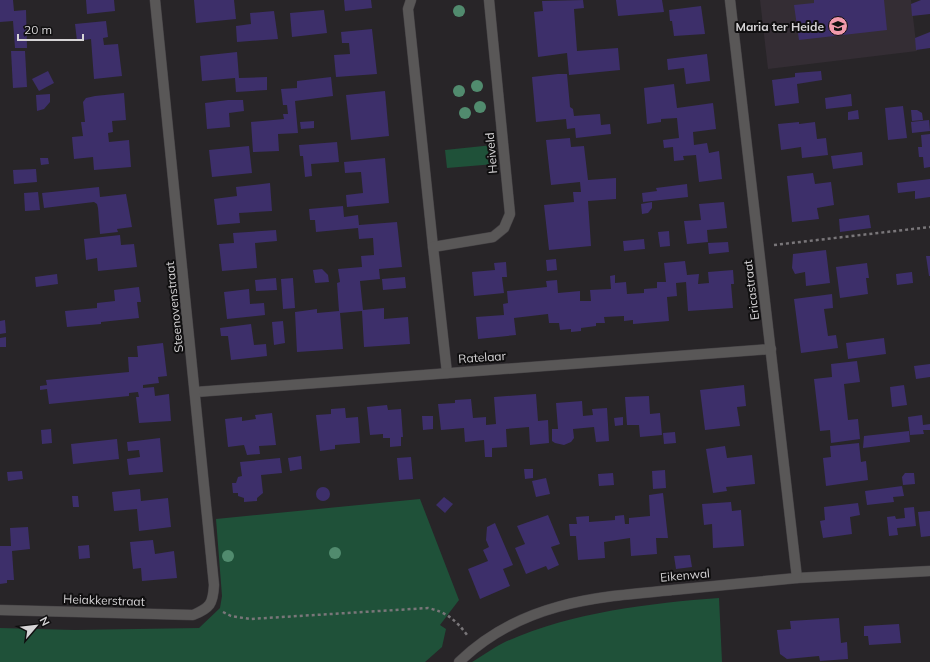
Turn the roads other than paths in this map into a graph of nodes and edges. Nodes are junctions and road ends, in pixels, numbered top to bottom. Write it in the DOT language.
graph roads {
  1 [pos="155,0"];
  2 [pos="411,0"];
  3 [pos="490,0"];
  4 [pos="730,0"];
  5 [pos="434,247"];
  6 [pos="771,349"];
  7 [pos="447,373"];
  8 [pos="196,392"];
  9 [pos="930,571"];
  10 [pos="797,578"];
  11 [pos="0,610"];
  12 [pos="206,610"];
  13 [pos="459,662"];
  1 -- 8 [label="street, Steenovenstraat"];
  2 -- 5 [label="street"];
  3 -- 5 [label="street, Heiveld"];
  4 -- 6 [label="street, Ericastraat"];
  5 -- 7 [label="street"];
  6 -- 7 [label="street, Ratelaar"];
  6 -- 10 [label="street, Ericastraat"];
  7 -- 8 [label="street, Ratelaar"];
  8 -- 12 [label="street, Steenovenstraat"];
  9 -- 10 [label="street, Eikenwal"];
  10 -- 13 [label="street, Eikenwal"];
  11 -- 12 [label="street, Heiakkerstraat"];
}
